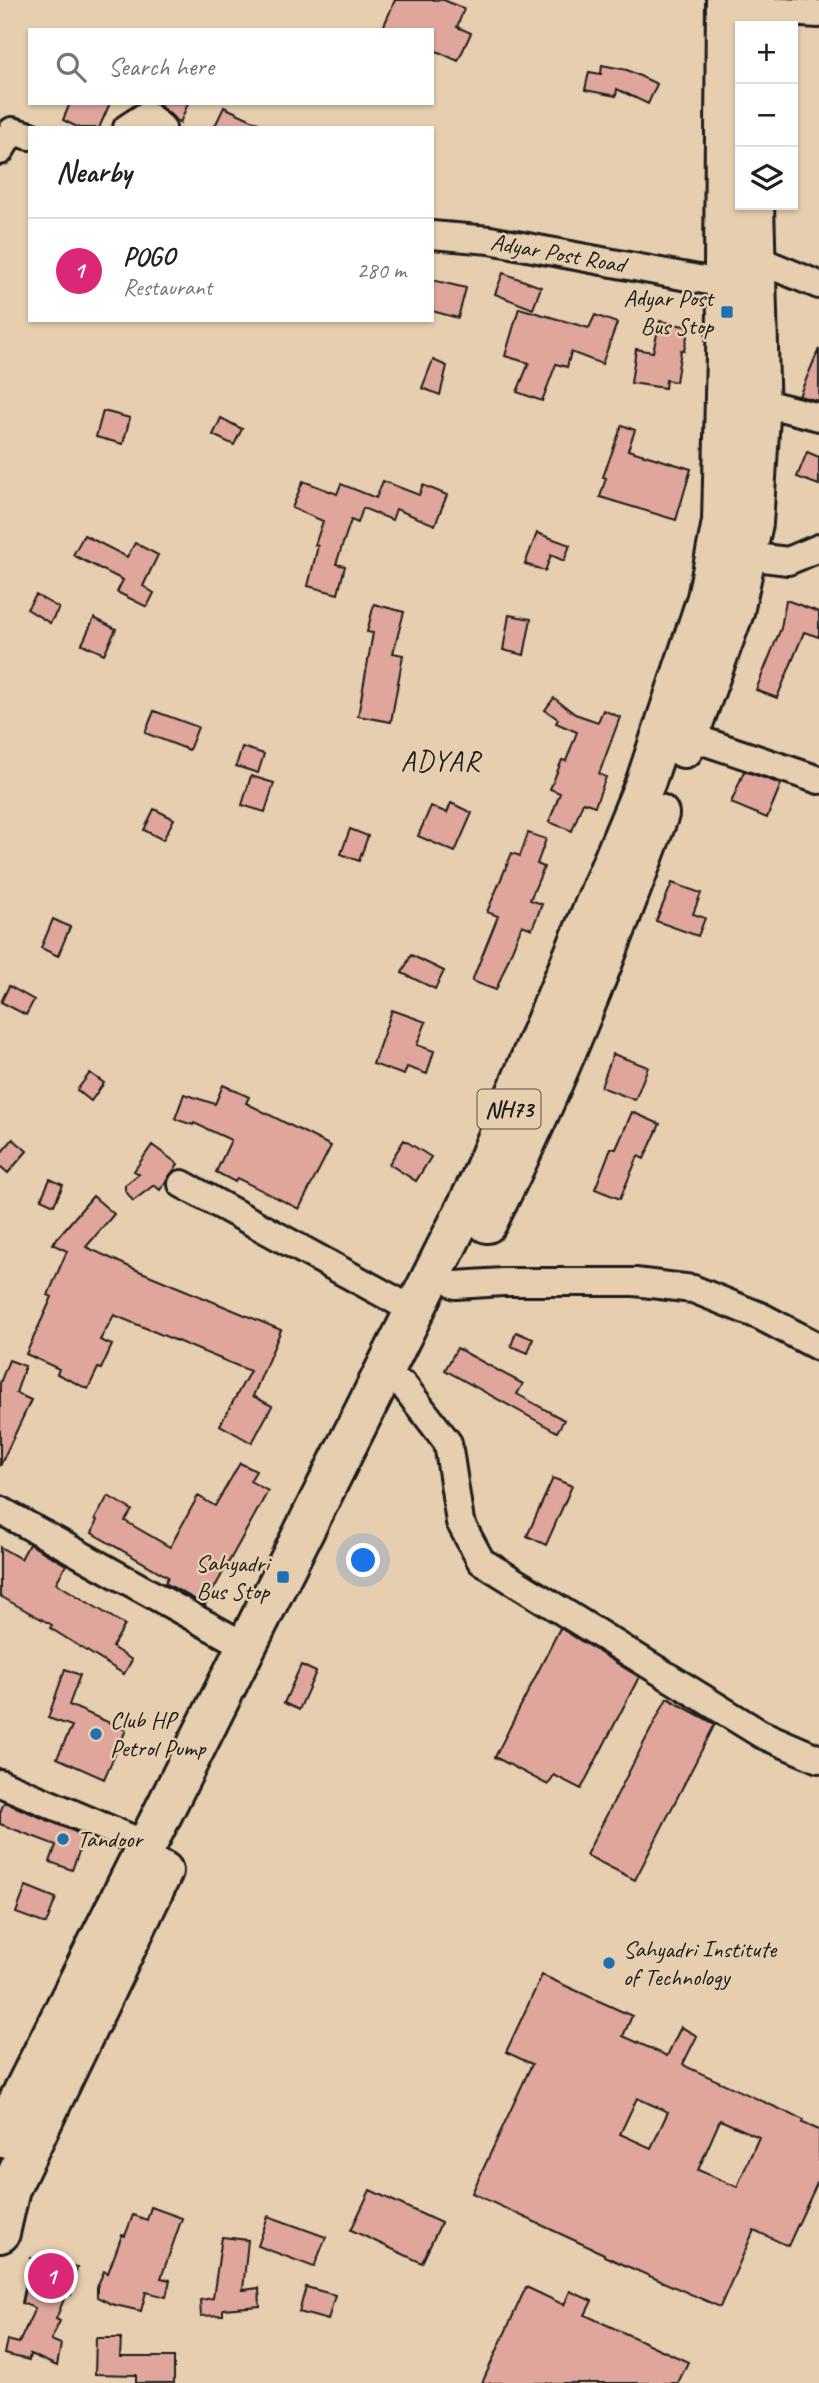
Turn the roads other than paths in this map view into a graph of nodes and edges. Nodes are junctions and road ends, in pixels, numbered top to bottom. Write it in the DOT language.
graph roads {
  1 [pos="819,14"];
  2 [pos="750,21"];
  3 [pos="736,84"];
  4 [pos="130,126"];
  5 [pos="160,126"];
  6 [pos="28,135"];
  7 [pos="0,151"];
  8 [pos="754,210"];
  9 [pos="434,235"];
  10 [pos="756,259"];
  11 [pos="725,284"];
  12 [pos="819,285"];
  13 [pos="760,402"];
  14 [pos="819,417"];
  15 [pos="819,548"];
  16 [pos="746,556"];
  17 [pos="688,736"];
  18 [pos="819,780"];
  19 [pos="183,1184"];
  20 [pos="456,1285"];
  21 [pos="415,1311"];
  22 [pos="819,1347"];
  23 [pos="404,1386"];
  24 [pos="0,1510"];
  25 [pos="247,1647"];
  26 [pos="819,1759"];
  27 [pos="0,1783"];
  28 [pos="147,1845"];
  29 [pos="5,2117"];
  30 [pos="0,2233"];
  1 -- 2 [label="street"];
  3 -- 11 [label="highway, NH73"];
  4 -- 5 [label="street"];
  6 -- 7 [label="street"];
  8 -- 10 [label="highway, NH73"];
  9 -- 11 [label="street, Adyar Post Road"];
  10 -- 12 [label="street"];
  10 -- 13 [label="highway, NH73"];
  11 -- 21 [label="highway, NH73"];
  13 -- 14 [label="street"];
  13 -- 16 [label="highway, NH73"];
  15 -- 16 [label="street"];
  16 -- 17 [label="highway, NH73"];
  17 -- 18 [label="street"];
  17 -- 20 [label="highway, NH73"];
  19 -- 21 [label="street"];
  20 -- 22 [label="street"];
  20 -- 23 [label="highway, NH73"];
  21 -- 25 [label="highway, NH73"];
  23 -- 26 [label="street"];
  23 -- 30 [label="highway, NH73"];
  24 -- 25 [label="street"];
  25 -- 28 [label="highway, NH73"];
  27 -- 28 [label="street"];
  28 -- 29 [label="highway, NH73"];
}
